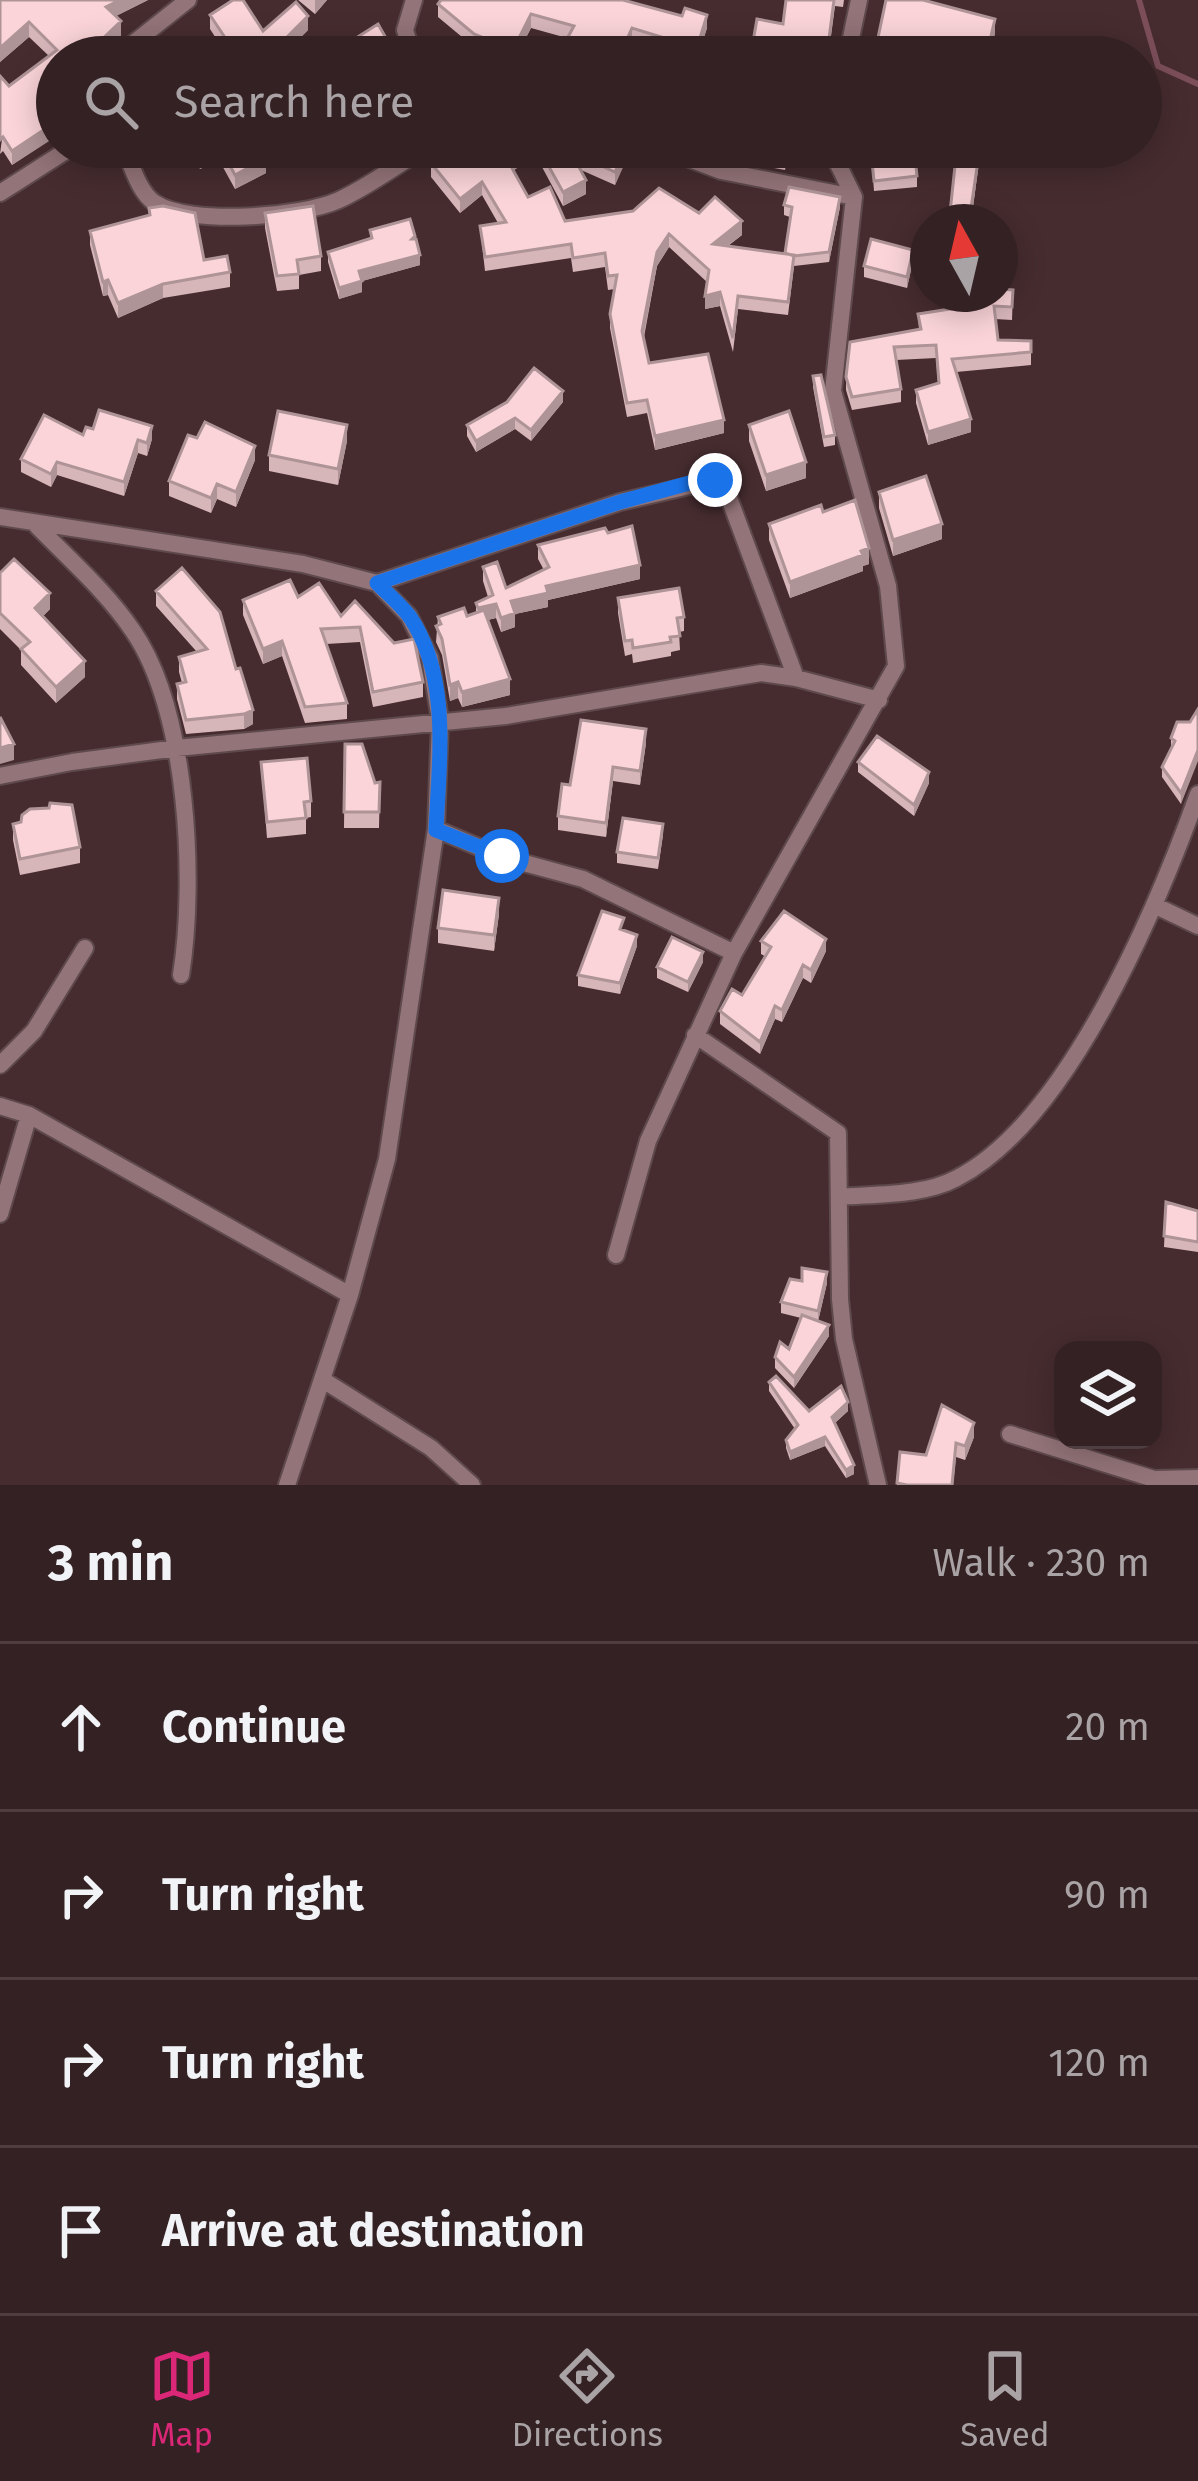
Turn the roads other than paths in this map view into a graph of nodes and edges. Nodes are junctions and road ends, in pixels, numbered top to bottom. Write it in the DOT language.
graph roads {
  1 [pos="188,0"];
  2 [pos="414,0"];
  3 [pos="860,0"];
  4 [pos="143,36"];
  5 [pos="407,36"];
  6 [pos="852,36"];
  7 [pos="39,168"];
  8 [pos="133,168"];
  9 [pos="392,168"];
  10 [pos="713,168"];
  11 [pos="840,168"];
  12 [pos="0,193"];
  13 [pos="854,196"];
  14 [pos="0,517"];
  15 [pos="33,522"];
  16 [pos="377,583"];
  17 [pos="796,678"];
  18 [pos="879,700"];
  19 [pos="440,720"];
  20 [pos="177,748"];
  21 [pos="0,776"];
  22 [pos="1198,794"];
  23 [pos="436,830"];
  24 [pos="1156,906"];
  25 [pos="1198,926"];
  26 [pos="85,948"];
  27 [pos="734,953"];
  28 [pos="181,975"];
  29 [pos="695,1035"];
  30 [pos="0,1065"];
  31 [pos="0,1106"];
  32 [pos="28,1115"];
  33 [pos="839,1197"];
  34 [pos="0,1214"];
  35 [pos="616,1255"];
  36 [pos="350,1295"];
  37 [pos="323,1380"];
  38 [pos="1010,1434"];
  39 [pos="1198,1478"];
  40 [pos="287,1485"];
  41 [pos="472,1485"];
  42 [pos="878,1485"];
  1 -- 4 [label="street"];
  2 -- 5 [label="street"];
  3 -- 6 [label="street"];
  7 -- 12 [label="street"];
  8 -- 9 [label="street"];
  10 -- 13 [label="street"];
  11 -- 13 [label="street"];
  13 -- 18 [label="street"];
  14 -- 15 [label="street"];
  15 -- 16 [label="street"];
  15 -- 20 [label="street"];
  16 -- 17 [label="street"];
  16 -- 19 [label="street"];
  17 -- 18 [label="street"];
  17 -- 19 [label="street"];
  18 -- 27 [label="street"];
  19 -- 20 [label="street"];
  19 -- 23 [label="street"];
  20 -- 21 [label="street"];
  20 -- 28 [label="street"];
  22 -- 24 [label="street"];
  23 -- 27 [label="street"];
  23 -- 36 [label="street"];
  24 -- 25 [label="street"];
  24 -- 33 [label="street"];
  26 -- 30 [label="street"];
  27 -- 29 [label="street"];
  29 -- 33 [label="street"];
  29 -- 35 [label="street"];
  31 -- 32 [label="street"];
  32 -- 34 [label="street"];
  32 -- 36 [label="street"];
  33 -- 42 [label="street"];
  36 -- 37 [label="street"];
  37 -- 40 [label="street"];
  37 -- 41 [label="street"];
  38 -- 39 [label="street"];
}
